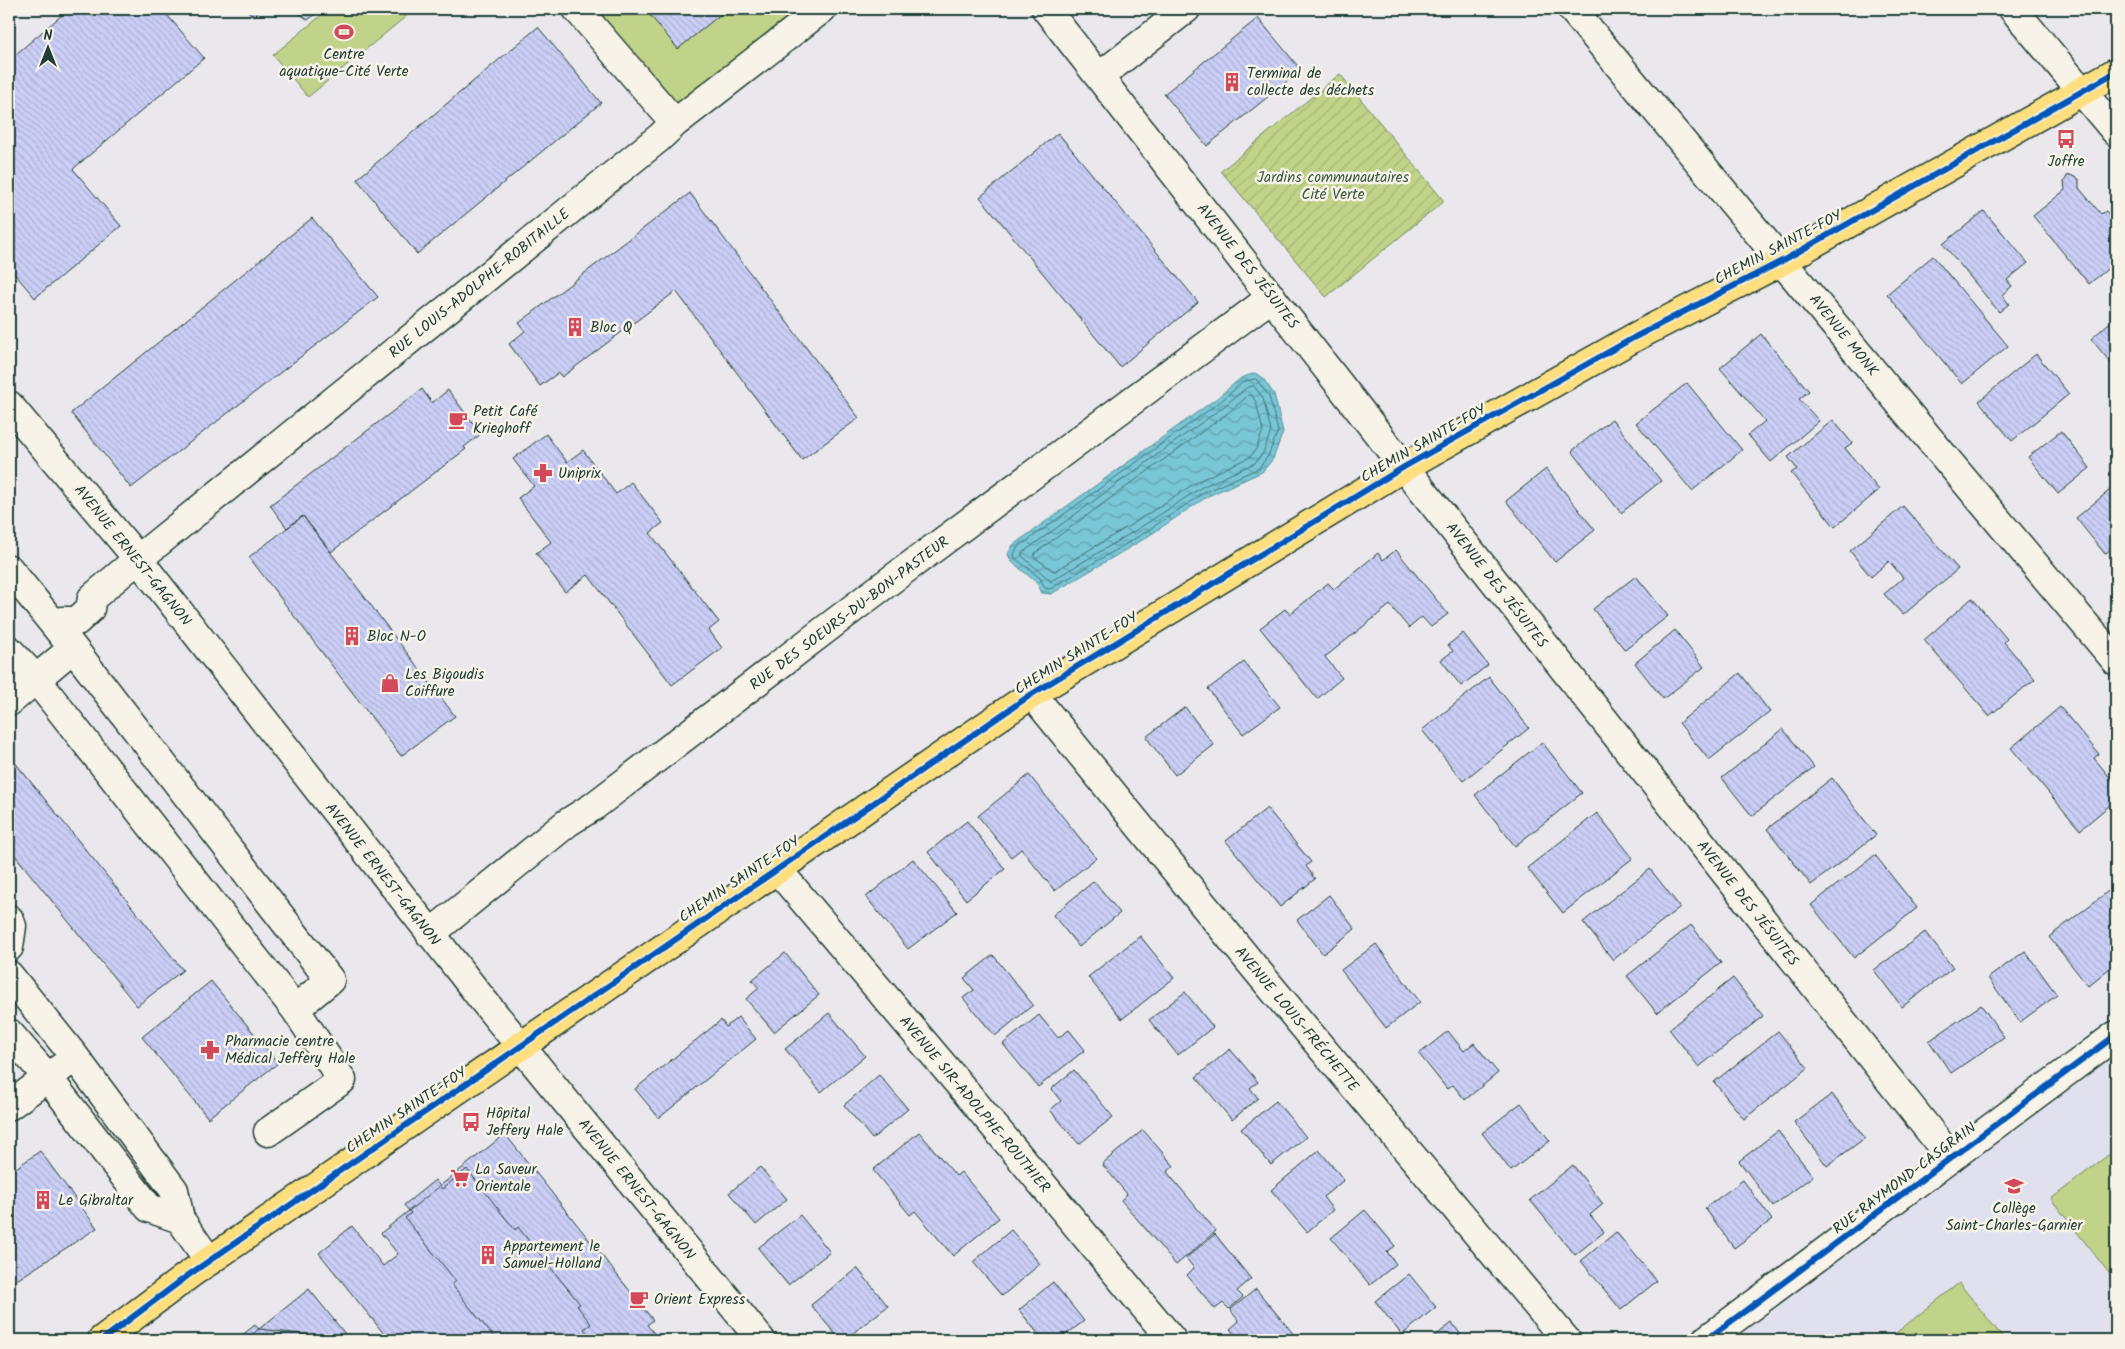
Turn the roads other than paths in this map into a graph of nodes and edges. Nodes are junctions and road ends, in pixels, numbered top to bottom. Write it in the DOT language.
graph roads {
  1 [pos="577,9"];
  2 [pos="822,9"];
  3 [pos="1186,9"];
  4 [pos="1572,9"];
  5 [pos="2013,9"];
  6 [pos="1058,13"];
  7 [pos="2116,72"];
  8 [pos="1100,76"];
  9 [pos="2083,92"];
  10 [pos="675,124"];
  11 [pos="2116,132"];
  12 [pos="1782,261"];
  13 [pos="1272,297"];
  14 [pos="9,405"];
  15 [pos="1404,467"];
  16 [pos="138,559"];
  17 [pos="9,569"];
  18 [pos="59,624"];
  19 [pos="73,648"];
  20 [pos="9,650"];
  21 [pos="2116,661"];
  22 [pos="36,679"];
  23 [pos="1032,694"];
  24 [pos="9,702"];
  25 [pos="776,868"];
  26 [pos="9,919"];
  27 [pos="430,934"];
  28 [pos="9,947"];
  29 [pos="9,975"];
  30 [pos="295,1009"];
  31 [pos="9,1032"];
  32 [pos="2116,1035"];
  33 [pos="520,1047"];
  34 [pos="75,1057"];
  35 [pos="48,1078"];
  36 [pos="9,1106"];
  37 [pos="268,1132"];
  38 [pos="1952,1158"];
  39 [pos="180,1219"];
  40 [pos="209,1261"];
  41 [pos="116,1336"];
  42 [pos="761,1340"];
  43 [pos="1172,1340"];
  44 [pos="1566,1340"];
  45 [pos="1706,1340"];
  1 -- 10 [label="street"];
  2 -- 10 [label="street, RUE LOUIS-ADOLPHE-ROBITAILLE"];
  3 -- 8 [label="street"];
  4 -- 12 [label="street, AVENUE MONK"];
  5 -- 9 [label="street"];
  6 -- 8 [label="street, AVENUE DES JÉSUITES"];
  7 -- 9 [label="main road, CHEMIN SAINTE-FOY"];
  8 -- 13 [label="street, AVENUE DES JÉSUITES"];
  9 -- 11 [label="street"];
  9 -- 12 [label="main road, CHEMIN SAINTE-FOY"];
  10 -- 16 [label="street, RUE LOUIS-ADOLPHE-ROBITAILLE"];
  12 -- 15 [label="main road, CHEMIN SAINTE-FOY"];
  12 -- 21 [label="street, AVENUE MONK"];
  13 -- 15 [label="street, AVENUE DES JÉSUITES"];
  13 -- 27 [label="street, RUE DES SOEURS-DU-BON-PASTEUR"];
  14 -- 16 [label="street, AVENUE ERNEST-GAGNON"];
  15 -- 23 [label="main road, CHEMIN SAINTE-FOY"];
  15 -- 38 [label="street, AVENUE DES JÉSUITES"];
  16 -- 18 [label="street, RUE LOUIS-ADOLPHE-ROBITAILLE"];
  16 -- 27 [label="street, AVENUE ERNEST-GAGNON"];
  17 -- 18 [label="street"];
  18 -- 19 [label="street"];
  19 -- 22 [label="street"];
  19 -- 30 [label="street"];
  20 -- 22 [label="street"];
  22 -- 24 [label="street"];
  22 -- 30 [label="street"];
  23 -- 25 [label="main road, CHEMIN SAINTE-FOY"];
  23 -- 44 [label="street, AVENUE LOUIS-FRÉCHETTE"];
  25 -- 33 [label="main road, CHEMIN SAINTE-FOY"];
  25 -- 43 [label="street, AVENUE SIR-ADOLPHE-ROUTHIER"];
  26 -- 28 [label="street"];
  27 -- 33 [label="street, AVENUE ERNEST-GAGNON"];
  29 -- 34 [label="street"];
  30 -- 37 [label="street"];
  31 -- 35 [label="street"];
  32 -- 38 [label="street, RUE RAYMOND-CASGRAIN"];
  33 -- 40 [label="main road, CHEMIN SAINTE-FOY"];
  33 -- 42 [label="street, AVENUE ERNEST-GAGNON"];
  34 -- 35 [label="street"];
  34 -- 39 [label="street"];
  35 -- 36 [label="street"];
  35 -- 39 [label="street"];
  38 -- 45 [label="street, RUE RAYMOND-CASGRAIN"];
  39 -- 40 [label="street"];
  40 -- 41 [label="main road, CHEMIN SAINTE-FOY"];
}
